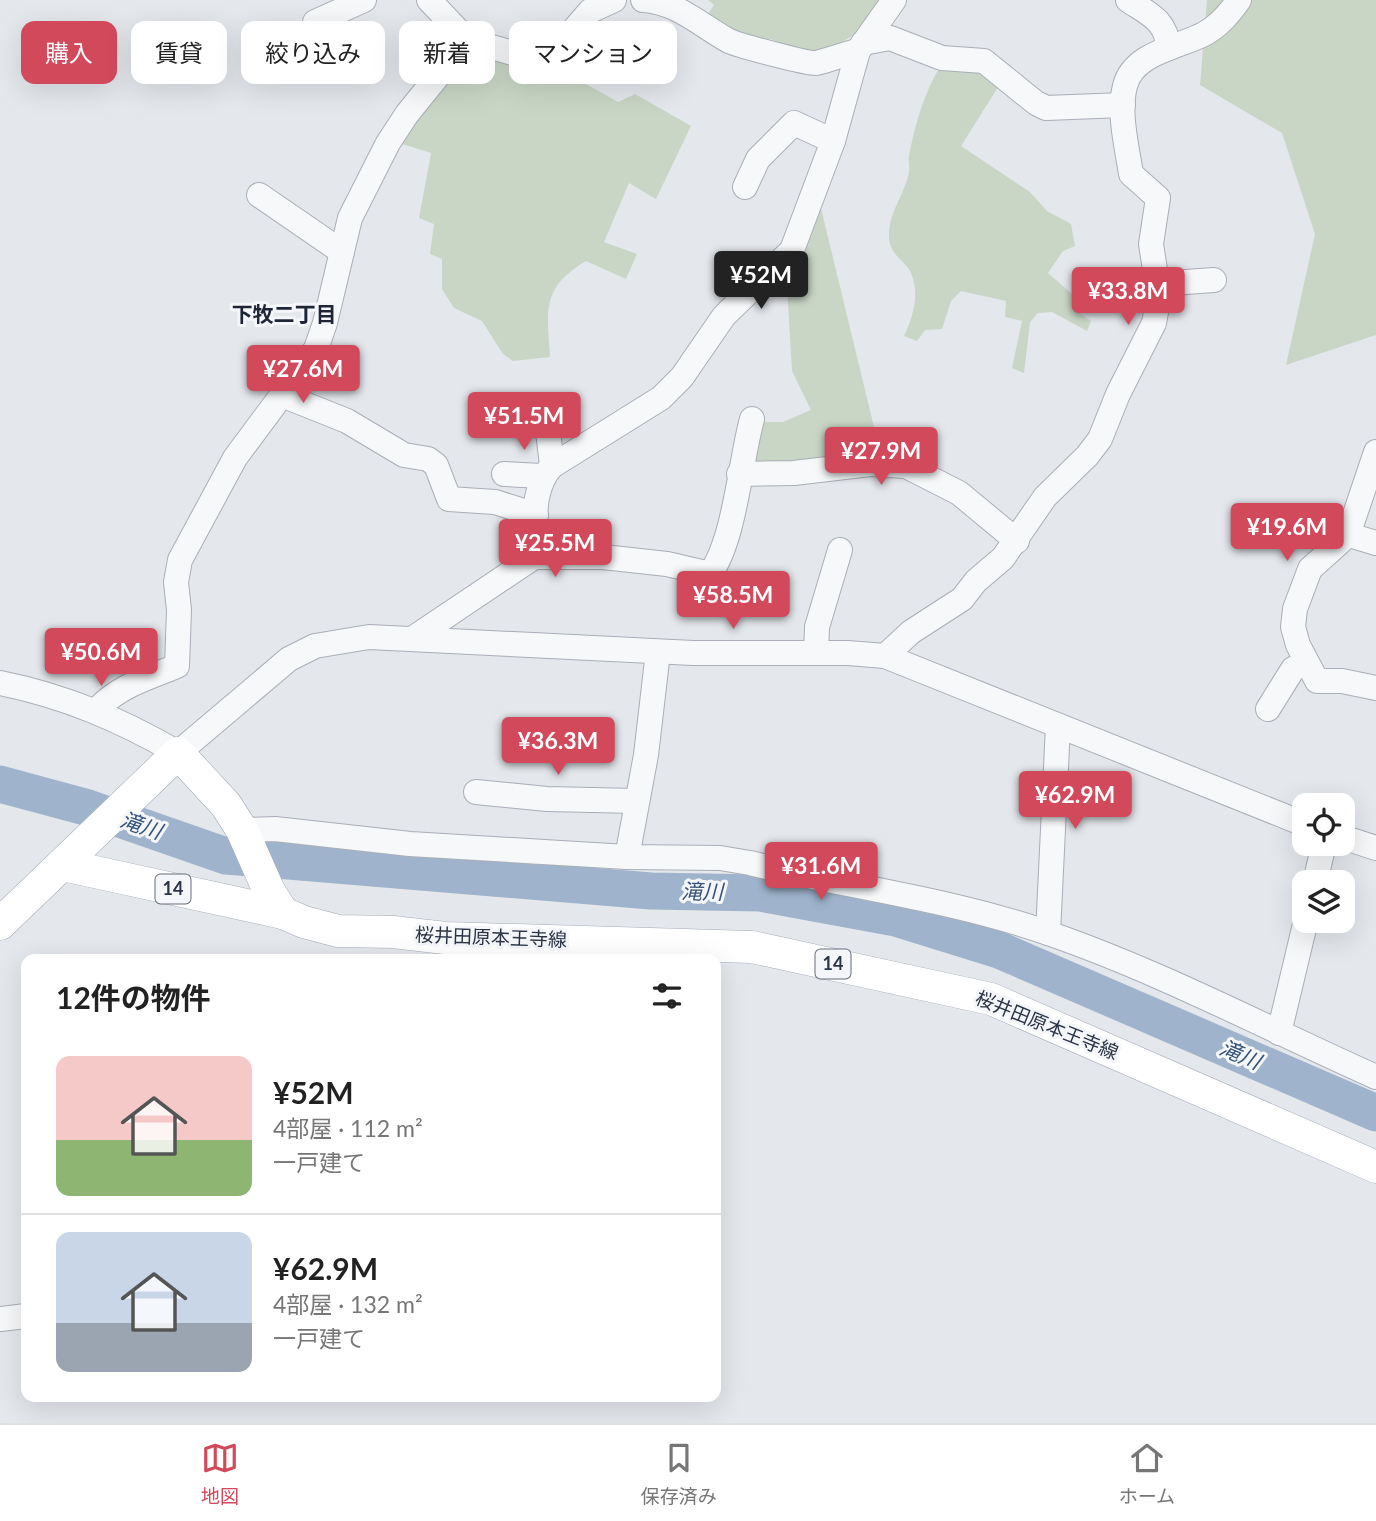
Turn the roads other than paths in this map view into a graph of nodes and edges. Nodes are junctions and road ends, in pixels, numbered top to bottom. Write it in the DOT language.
graph roads {
  1 [pos="364,0"];
  2 [pos="429,0"];
  3 [pos="614,0"];
  4 [pos="643,0"];
  5 [pos="894,0"];
  6 [pos="1128,0"];
  7 [pos="1239,0"];
  8 [pos="317,21"];
  9 [pos="449,21"];
  10 [pos="860,47"];
  11 [pos="495,48"];
  12 [pos="1169,48"];
  13 [pos="431,84"];
  14 [pos="1123,105"];
  15 [pos="833,141"];
  16 [pos="745,187"];
  17 [pos="259,195"];
  18 [pos="342,252"];
  19 [pos="1214,280"];
  20 [pos="1157,284"];
  21 [pos="282,396"];
  22 [pos="752,419"];
  23 [pos="535,423"];
  24 [pos="1376,452"];
  25 [pos="547,471"];
  26 [pos="504,474"];
  27 [pos="738,474"];
  28 [pos="536,515"];
  29 [pos="1346,534"];
  30 [pos="1017,541"];
  31 [pos="1376,543"];
  32 [pos="840,550"];
  33 [pos="534,556"];
  34 [pos="415,637"];
  35 [pos="658,652"];
  36 [pos="816,653"];
  37 [pos="885,656"];
  38 [pos="1306,662"];
  39 [pos="0,683"];
  40 [pos="1376,688"];
  41 [pos="1268,709"];
  42 [pos="97,710"];
  43 [pos="1058,726"];
  44 [pos="178,753"];
  45 [pos="476,792"];
  46 [pos="637,802"];
  47 [pos="1292,819"];
  48 [pos="242,830"];
  49 [pos="1355,841"];
  50 [pos="1376,848"];
  51 [pos="627,856"];
  52 [pos="63,865"];
  53 [pos="276,902"];
  54 [pos="0,924"];
  55 [pos="1048,933"];
  56 [pos="1303,933"];
  57 [pos="447,949"];
  58 [pos="623,950"];
  59 [pos="1279,1033"];
  60 [pos="1376,1077"];
  61 [pos="1376,1167"];
  62 [pos="21,1317"];
  63 [pos="0,1319"];
  1 -- 8 [label="street"];
  2 -- 9 [label="street"];
  3 -- 11 [label="street"];
  4 -- 10 [label="street"];
  5 -- 10 [label="street"];
  6 -- 12 [label="street"];
  7 -- 12 [label="street"];
  10 -- 14 [label="street"];
  10 -- 15 [label="street"];
  12 -- 14 [label="street"];
  13 -- 18 [label="street"];
  14 -- 20 [label="street"];
  15 -- 16 [label="street"];
  15 -- 25 [label="street"];
  17 -- 18 [label="street"];
  18 -- 21 [label="street"];
  19 -- 20 [label="street"];
  20 -- 30 [label="street"];
  21 -- 28 [label="street"];
  21 -- 42 [label="street"];
  22 -- 27 [label="street"];
  23 -- 25 [label="street"];
  24 -- 29 [label="street"];
  25 -- 26 [label="street"];
  25 -- 28 [label="street"];
  27 -- 30 [label="street"];
  27 -- 33 [label="street"];
  28 -- 33 [label="street"];
  29 -- 31 [label="street"];
  29 -- 38 [label="street"];
  30 -- 37 [label="street"];
  32 -- 36 [label="street"];
  33 -- 34 [label="street"];
  34 -- 35 [label="street"];
  34 -- 44 [label="street"];
  35 -- 36 [label="street"];
  35 -- 46 [label="street"];
  36 -- 37 [label="street"];
  37 -- 43 [label="street"];
  38 -- 40 [label="street"];
  38 -- 41 [label="street"];
  39 -- 42 [label="street"];
  42 -- 44 [label="street"];
  43 -- 47 [label="street"];
  43 -- 55 [label="street"];
  44 -- 48 [label="main road"];
  44 -- 52 [label="main road"];
  45 -- 46 [label="street"];
  46 -- 51 [label="street"];
  48 -- 51 [label="street"];
  48 -- 53 [label="main road"];
  49 -- 50 [label="street"];
  51 -- 55 [label="street"];
  52 -- 53 [label="main road, 桜井田原本王寺線 / 14"];
  52 -- 54 [label="main road"];
  53 -- 57 [label="main road, 桜井田原本王寺線 / 14"];
  55 -- 59 [label="street"];
  56 -- 59 [label="street"];
  57 -- 58 [label="main road, 桜井田原本王寺線 / 14"];
  58 -- 61 [label="main road, 桜井田原本王寺線 / 14"];
  59 -- 60 [label="street"];
  62 -- 63 [label="street"];
}
